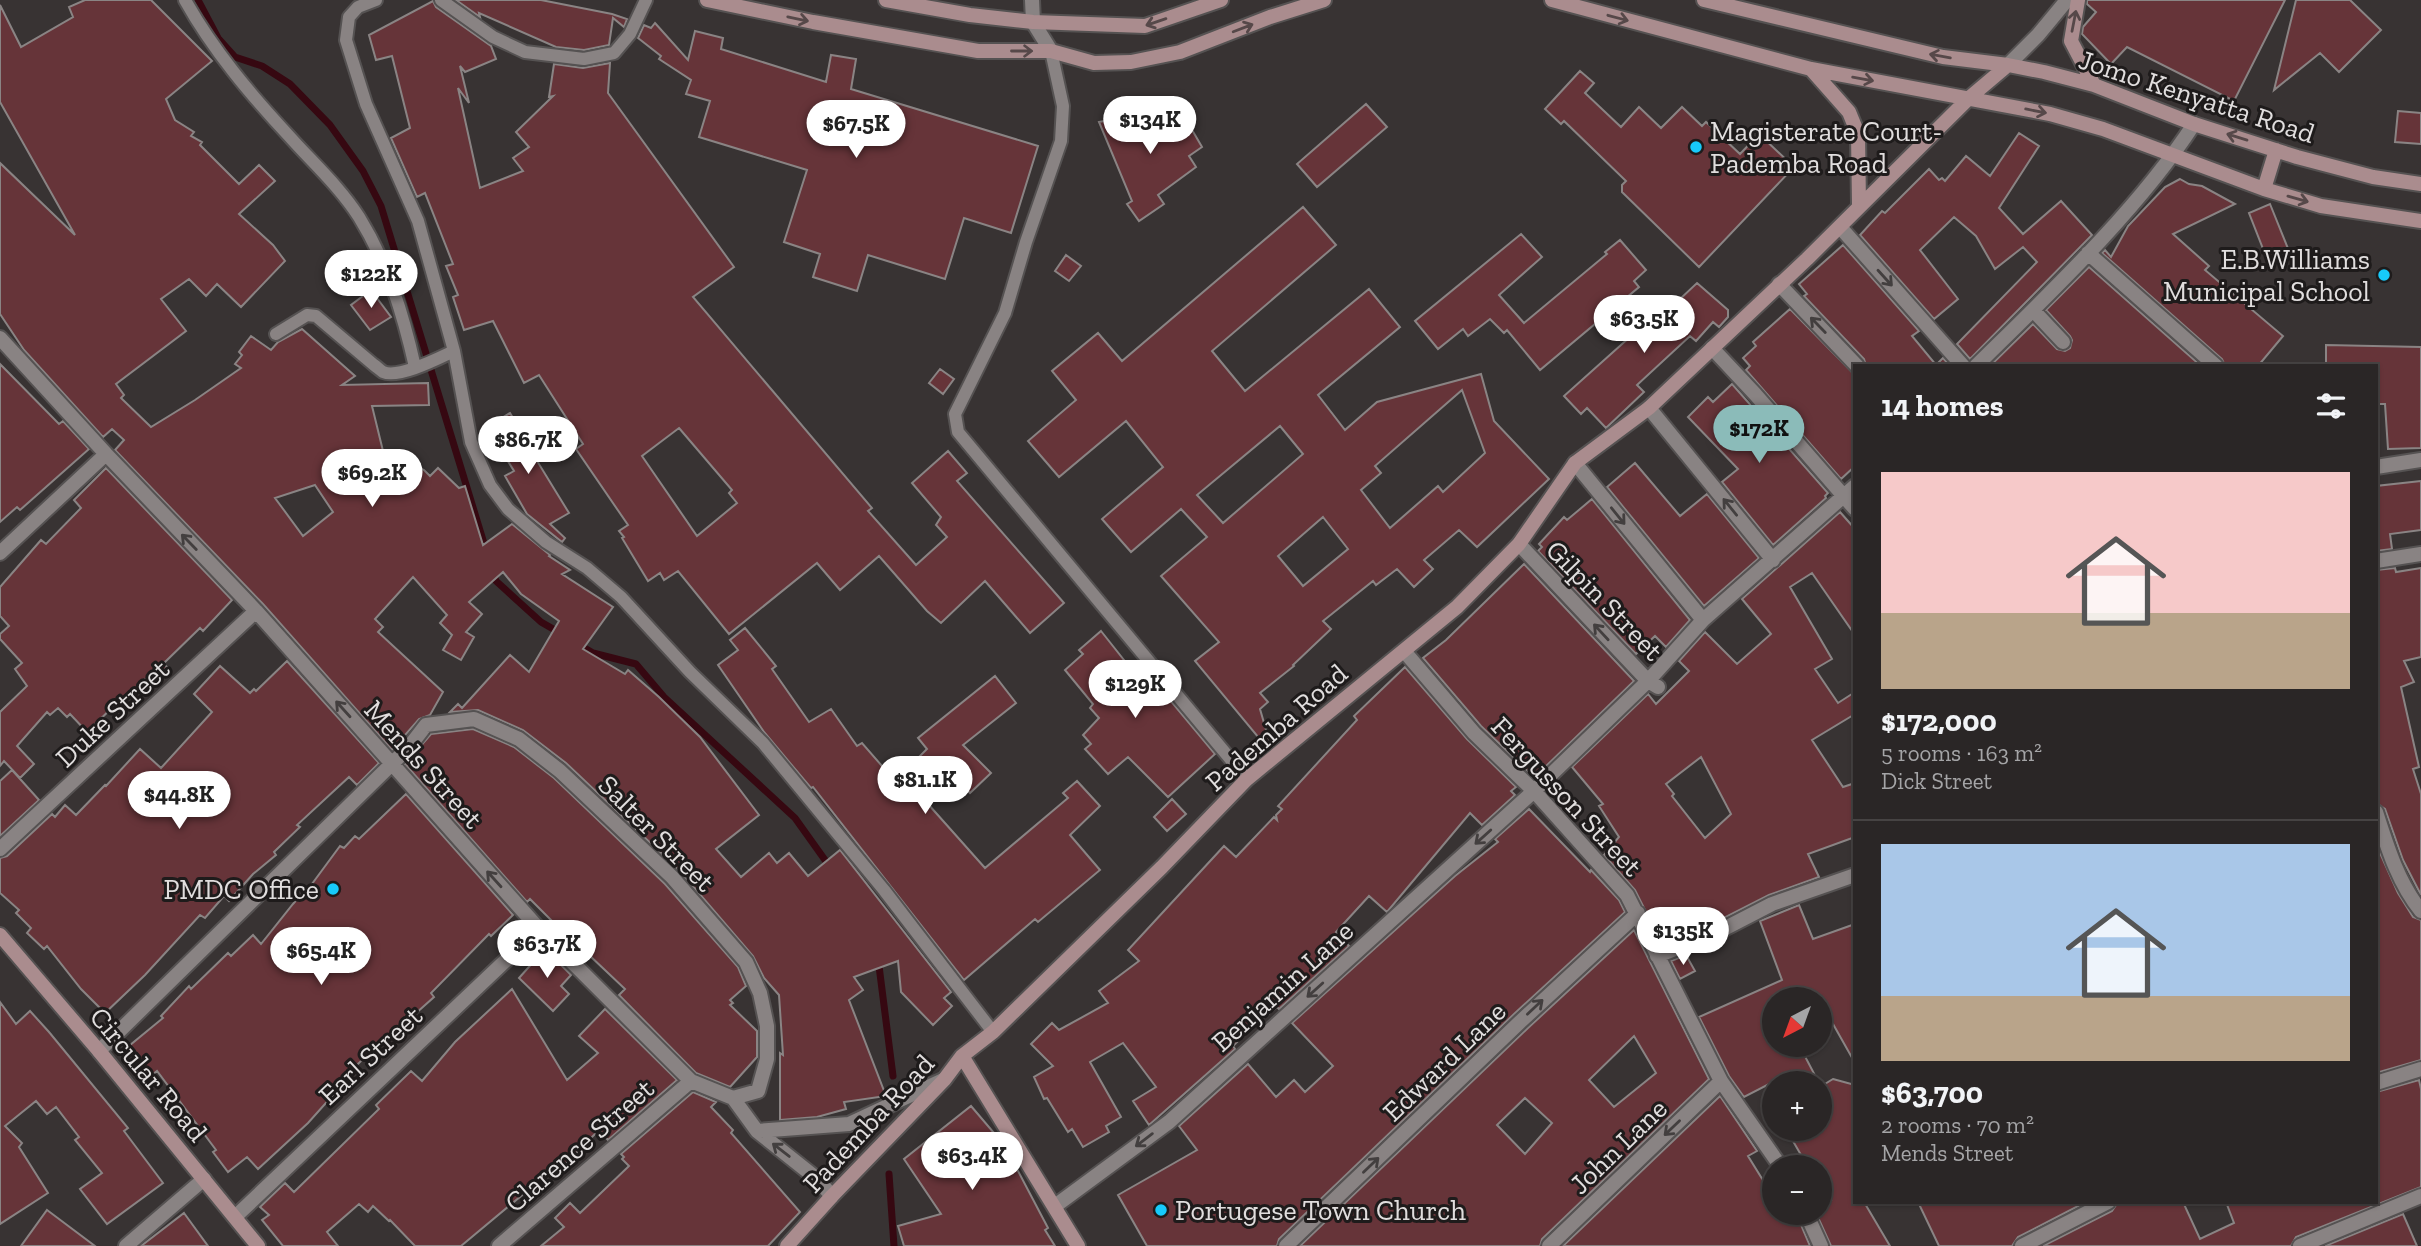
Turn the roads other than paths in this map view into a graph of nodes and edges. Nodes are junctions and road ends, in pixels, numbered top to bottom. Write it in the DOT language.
graph roads {
  1 [pos="185,0"];
  2 [pos="376,0"];
  3 [pos="441,0"];
  4 [pos="646,0"];
  5 [pos="707,0"];
  6 [pos="886,0"];
  7 [pos="1032,0"];
  8 [pos="1221,0"];
  9 [pos="1324,0"];
  10 [pos="1552,0"];
  11 [pos="1704,0"];
  12 [pos="2067,0"];
  13 [pos="2078,0"];
  14 [pos="1033,22"];
  15 [pos="1051,51"];
  16 [pos="2008,65"];
  17 [pos="1811,69"];
  18 [pos="2094,86"];
  19 [pos="1969,98"];
  20 [pos="2194,124"];
  21 [pos="2276,150"];
  22 [pos="2174,156"];
  23 [pos="2421,184"];
  24 [pos="2264,189"];
  25 [pos="1859,205"];
  26 [pos="2421,221"];
  27 [pos="1840,227"];
  28 [pos="2088,253"];
  29 [pos="1779,284"];
  30 [pos="2032,310"];
  31 [pos="276,334"];
  32 [pos="0,338"];
  33 [pos="2063,342"];
  34 [pos="1712,348"];
  35 [pos="454,351"];
  36 [pos="1855,364"];
  37 [pos="1961,364"];
  38 [pos="1978,364"];
  39 [pos="2214,364"];
  40 [pos="418,366"];
  41 [pos="1648,408"];
  42 [pos="106,454"];
  43 [pos="2421,460"];
  44 [pos="1574,463"];
  45 [pos="2378,467"];
  46 [pos="1853,488"];
  47 [pos="1843,497"];
  48 [pos="1853,507"];
  49 [pos="1519,544"];
  50 [pos="0,553"];
  51 [pos="2421,554"];
  52 [pos="1773,560"];
  53 [pos="2378,561"];
  54 [pos="256,611"];
  55 [pos="1703,620"];
  56 [pos="1404,651"];
  57 [pos="1653,684"];
  58 [pos="391,764"];
  59 [pos="1247,779"];
  60 [pos="1534,791"];
  61 [pos="2378,818"];
  62 [pos="0,849"];
  63 [pos="1853,876"];
  64 [pos="2421,911"];
  65 [pos="1637,913"];
  66 [pos="538,929"];
  67 [pos="0,935"];
  68 [pos="1657,956"];
  69 [pos="993,1032"];
  70 [pos="99,1051"];
  71 [pos="962,1056"];
  72 [pos="2421,1069"];
  73 [pos="944,1080"];
  74 [pos="691,1081"];
  75 [pos="1721,1081"];
  76 [pos="2378,1082"];
  77 [pos="733,1098"];
  78 [pos="757,1131"];
  79 [pos="1773,1155"];
  80 [pos="204,1179"];
  81 [pos="832,1196"];
  82 [pos="2421,1196"];
  83 [pos="2104,1204"];
  84 [pos="1055,1206"];
  85 [pos="236,1216"];
  86 [pos="1811,1225"];
  87 [pos="793,1243"];
  88 [pos="126,1246"];
  89 [pos="258,1246"];
  90 [pos="499,1246"];
  91 [pos="1078,1246"];
  92 [pos="1286,1246"];
  93 [pos="1549,1246"];
  94 [pos="1821,1246"];
  95 [pos="2022,1246"];
  96 [pos="2300,1246"];
  1 -- 40 [label="lane"];
  2 -- 35 [label="lane"];
  3 -- 4 [label="lane"];
  5 -- 15 [label="main road, one-way"];
  6 -- 14 [label="main road"];
  7 -- 14 [label="street"];
  8 -- 14 [label="main road, one-way"];
  15 -- 9 [label="main road, one-way"];
  10 -- 17 [label="main road, one-way"];
  16 -- 11 [label="main road, Jomo Kenyatta Road, one-way"];
  12 -- 16 [label="street"];
  18 -- 13 [label="main road, one-way"];
  14 -- 15 [label="street"];
  15 -- 59 [label="lane"];
  16 -- 18 [label="main road, Jomo Kenyatta Road"];
  16 -- 19 [label="main road"];
  17 -- 19 [label="main road, one-way"];
  17 -- 25 [label="main road"];
  18 -- 20 [label="main road, Jomo Kenyatta Road"];
  19 -- 22 [label="main road, one-way"];
  19 -- 25 [label="main road"];
  21 -- 20 [label="main road, Jomo Kenyatta Road, one-way"];
  20 -- 22 [label="street"];
  21 -- 23 [label="main road, Jomo Kenyatta Road"];
  21 -- 24 [label="main road"];
  22 -- 24 [label="main road"];
  22 -- 28 [label="street"];
  24 -- 26 [label="main road, one-way"];
  25 -- 27 [label="main road"];
  27 -- 29 [label="main road, Pademba Road"];
  27 -- 37 [label="street, one-way"];
  28 -- 30 [label="street"];
  28 -- 39 [label="street"];
  29 -- 34 [label="main road, Pademba Road"];
  36 -- 29 [label="street, one-way"];
  30 -- 33 [label="street"];
  30 -- 38 [label="street"];
  31 -- 40 [label="lane"];
  32 -- 42 [label="street, Mends Street"];
  34 -- 41 [label="main road, Pademba Road"];
  34 -- 47 [label="street"];
  35 -- 40 [label="lane"];
  35 -- 69 [label="lane"];
  41 -- 44 [label="main road, Pademba Road"];
  52 -- 41 [label="street, one-way"];
  42 -- 50 [label="street"];
  54 -- 42 [label="street, Mends Street, one-way"];
  43 -- 45 [label="street"];
  44 -- 49 [label="main road, Pademba Road"];
  44 -- 55 [label="street, one-way"];
  46 -- 47 [label="street, Benjamin Lane"];
  47 -- 48 [label="street"];
  47 -- 52 [label="street, Benjamin Lane"];
  49 -- 56 [label="main road, Pademba Road"];
  57 -- 49 [label="street, Gilpin Street, one-way"];
  51 -- 53 [label="street"];
  52 -- 55 [label="street, Benjamin Lane"];
  58 -- 54 [label="street, Mends Street, one-way"];
  54 -- 62 [label="street, Duke Street"];
  55 -- 57 [label="street, Benjamin Lane"];
  56 -- 59 [label="main road, Pademba Road"];
  56 -- 60 [label="street, Fergusson Street"];
  57 -- 60 [label="street, Benjamin Lane"];
  66 -- 58 [label="street, Mends Street, one-way"];
  58 -- 70 [label="street"];
  58 -- 77 [label="street, Salter Street"];
  59 -- 69 [label="main road, Pademba Road"];
  60 -- 65 [label="street, Fergusson Street"];
  60 -- 84 [label="street, Benjamin Lane, one-way"];
  61 -- 64 [label="street"];
  63 -- 68 [label="street"];
  65 -- 68 [label="street, Fergusson Street"];
  92 -- 65 [label="street, Edward Lane, one-way"];
  66 -- 74 [label="street, Mends Street"];
  66 -- 85 [label="street, Earl Street"];
  67 -- 70 [label="main road, Circular Road"];
  68 -- 75 [label="street, Fergusson Street"];
  69 -- 71 [label="main road, Pademba Road"];
  70 -- 80 [label="main road, Circular Road"];
  71 -- 73 [label="main road, Pademba Road"];
  71 -- 84 [label="main road"];
  72 -- 76 [label="street"];
  73 -- 78 [label="street"];
  73 -- 81 [label="main road, Pademba Road"];
  74 -- 77 [label="street, Mends Street"];
  74 -- 90 [label="street, Clarence Street"];
  75 -- 79 [label="street, Fergusson Street"];
  75 -- 93 [label="street, John Lane, one-way"];
  77 -- 78 [label="street"];
  81 -- 78 [label="street, one-way"];
  80 -- 85 [label="main road, Circular Road"];
  80 -- 88 [label="street"];
  81 -- 87 [label="main road, Pademba Road"];
  82 -- 96 [label="street"];
  83 -- 95 [label="street"];
  84 -- 91 [label="main road"];
  85 -- 89 [label="main road, Circular Road"];
  86 -- 94 [label="street"];
}
